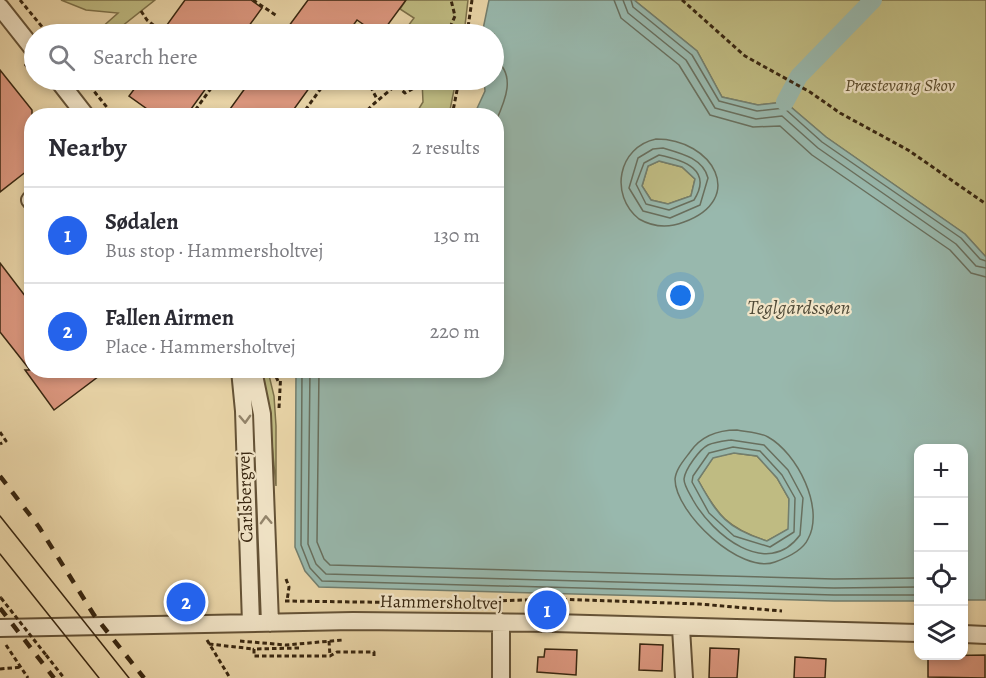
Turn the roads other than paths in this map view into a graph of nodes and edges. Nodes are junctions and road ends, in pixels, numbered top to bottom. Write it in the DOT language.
graph roads {
  1 [pos="0,7"];
  2 [pos="24,37"];
  3 [pos="66,90"];
  4 [pos="80,108"];
  5 [pos="241,378"];
  6 [pos="254,378"];
  7 [pos="501,622"];
  8 [pos="251,623"];
  9 [pos="270,623"];
  10 [pos="0,628"];
  11 [pos="681,628"];
  12 [pos="914,633"];
  13 [pos="968,634"];
  14 [pos="986,635"];
  15 [pos="501,678"];
  16 [pos="684,678"];
  1 -- 2 [label="street"];
  3 -- 4 [label="street"];
  5 -- 8 [label="street, Carlsbergvej, one-way"];
  9 -- 6 [label="street, Carlsbergvej, one-way"];
  7 -- 9 [label="street, Hammersholtvej"];
  7 -- 11 [label="street, Hammersholtvej"];
  7 -- 15 [label="street"];
  8 -- 9 [label="street, Hammersholtvej"];
  8 -- 10 [label="street, Hammersholtvej"];
  11 -- 12 [label="street, Hammersholtvej"];
  11 -- 16 [label="street"];
  13 -- 14 [label="street"];
}
